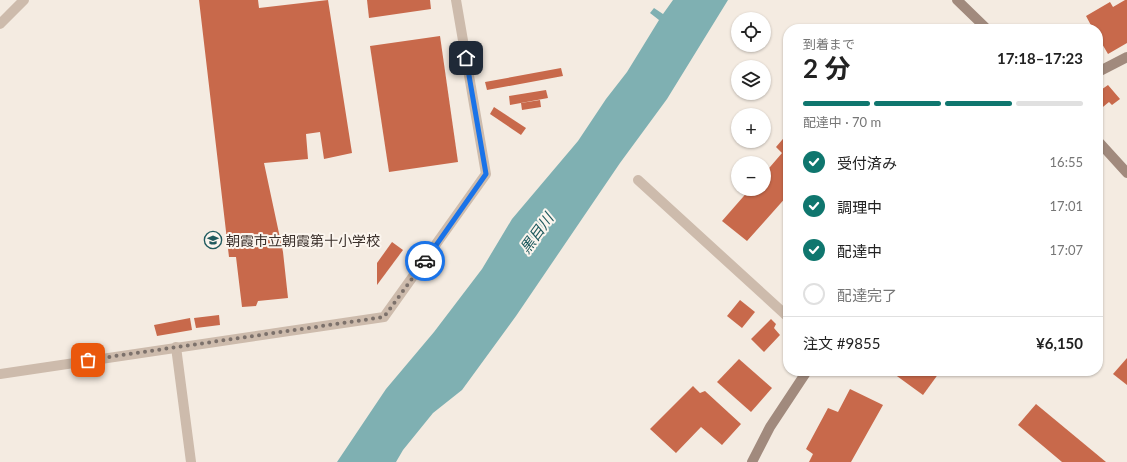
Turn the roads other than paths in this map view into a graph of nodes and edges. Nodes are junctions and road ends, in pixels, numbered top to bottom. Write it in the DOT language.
graph roads {
  1 [pos="24,0"];
  2 [pos="456,0"];
  3 [pos="957,0"];
  4 [pos="0,24"];
  5 [pos="982,24"];
  6 [pos="1127,56"];
  7 [pos="1103,69"];
  8 [pos="1103,147"];
  9 [pos="1127,173"];
  10 [pos="638,180"];
  11 [pos="783,312"];
  12 [pos="176,347"];
  13 [pos="0,374"];
  14 [pos="804,376"];
  15 [pos="191,462"];
  16 [pos="752,462"];
  1 -- 4 [label="street"];
  2 -- 12 [label="street"];
  3 -- 5 [label="street"];
  6 -- 7 [label="street"];
  8 -- 9 [label="street"];
  10 -- 11 [label="street"];
  12 -- 13 [label="street"];
  12 -- 15 [label="street"];
  14 -- 16 [label="street"];
}
